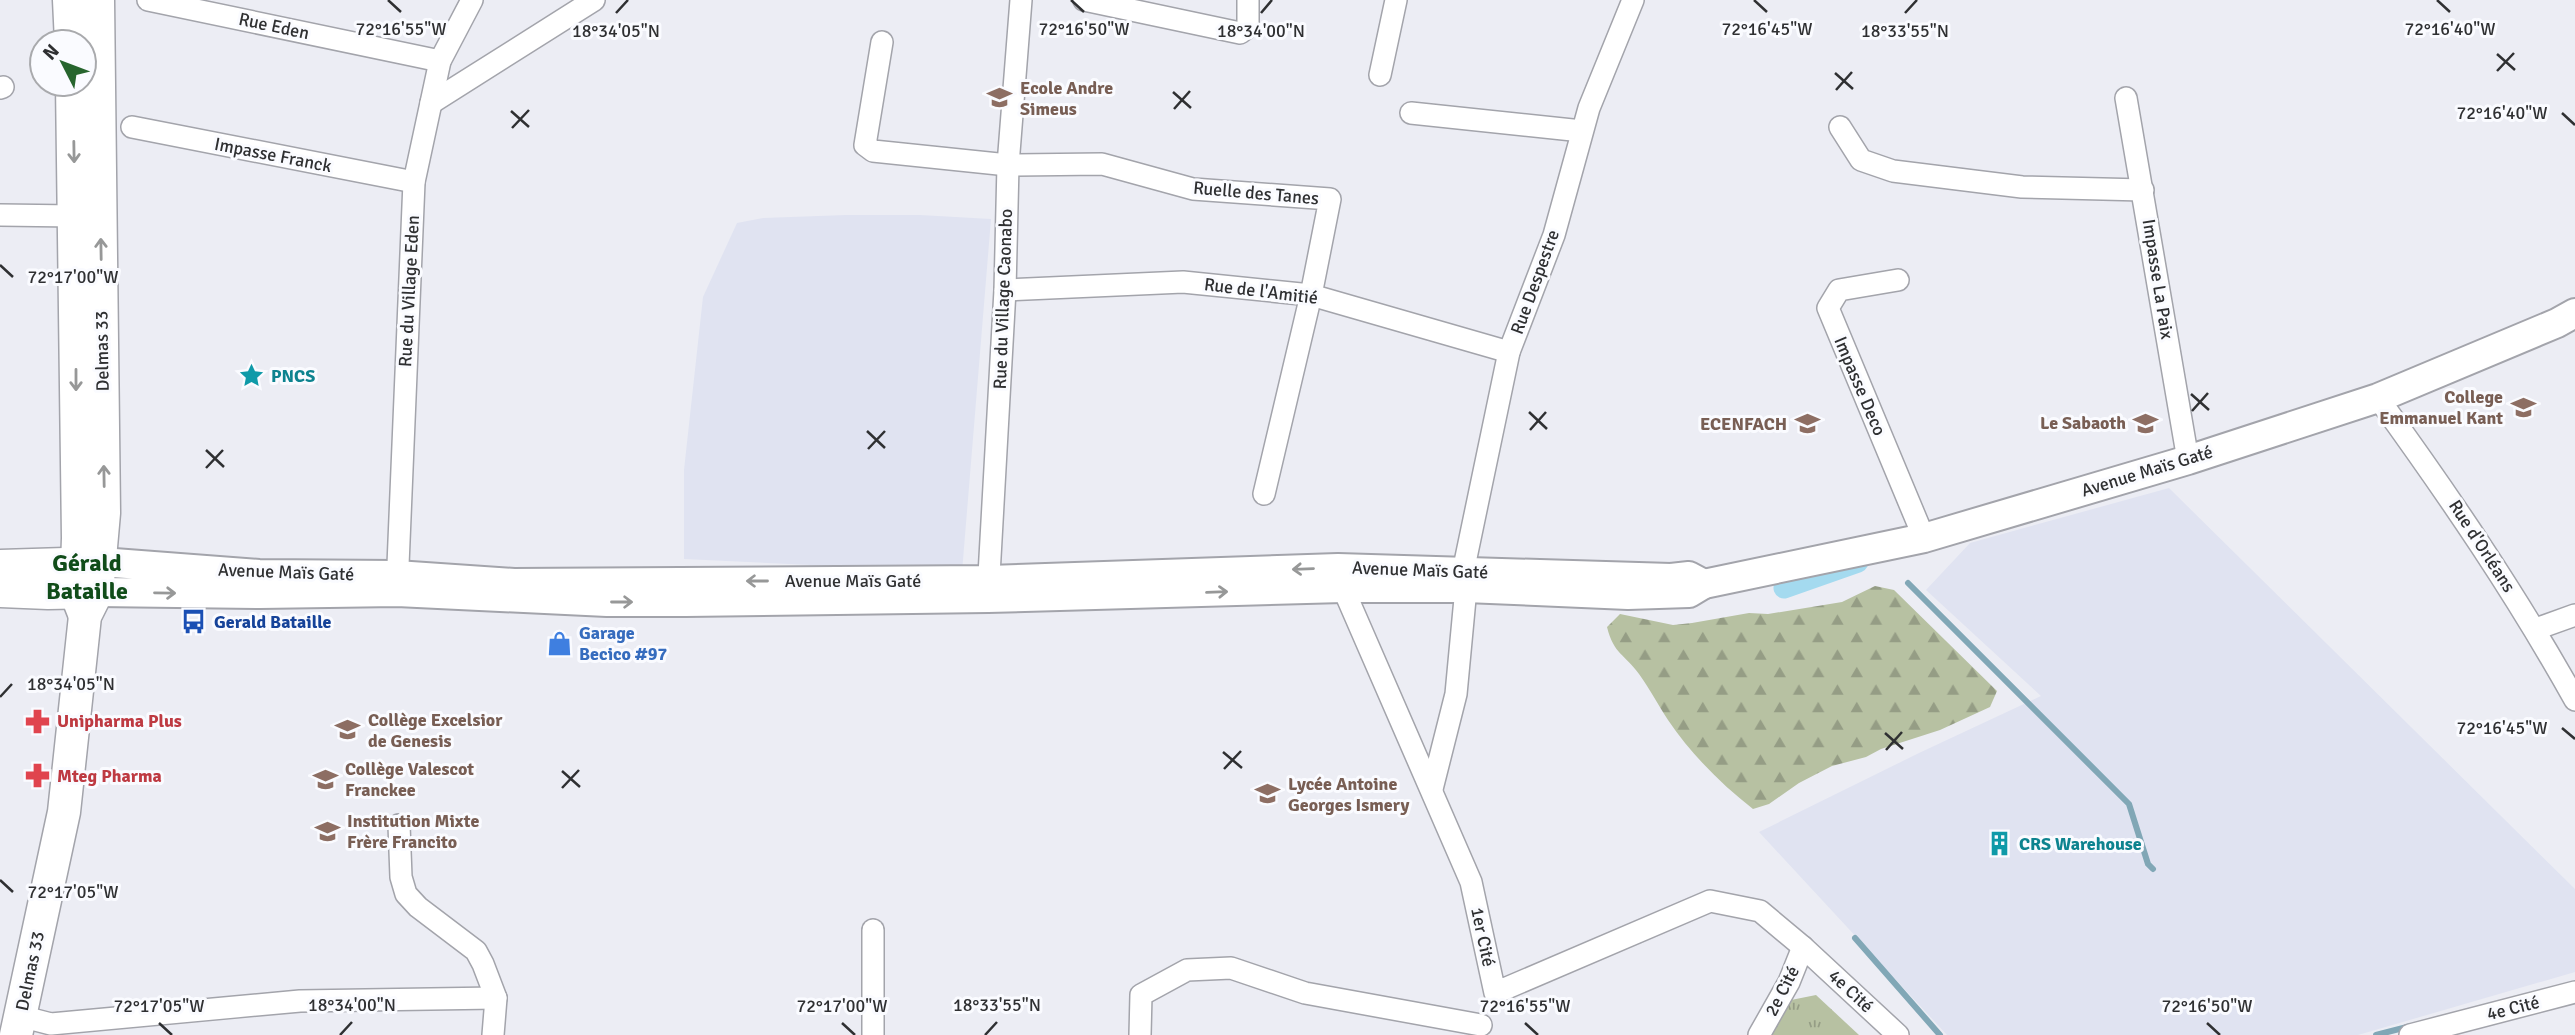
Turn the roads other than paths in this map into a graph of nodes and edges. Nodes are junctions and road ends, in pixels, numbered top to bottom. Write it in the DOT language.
graph roads {
  1 [pos="69,0"];
  2 [pos="99,0"];
  3 [pos="148,0"];
  4 [pos="472,0"];
  5 [pos="593,0"];
  6 [pos="1021,0"];
  7 [pos="1084,0"];
  8 [pos="1248,0"];
  9 [pos="1396,0"];
  10 [pos="1633,0"];
  11 [pos="70,28"];
  12 [pos="882,42"];
  13 [pos="440,61"];
  14 [pos="1380,75"];
  15 [pos="72,98"];
  16 [pos="2126,98"];
  17 [pos="431,103"];
  18 [pos="1411,113"];
  19 [pos="132,127"];
  20 [pos="1840,127"];
  21 [pos="1582,131"];
  22 [pos="1008,165"];
  23 [pos="414,182"];
  24 [pos="2143,190"];
  25 [pos="0,215"];
  26 [pos="75,216"];
  27 [pos="1898,280"];
  28 [pos="1005,290"];
  29 [pos="1311,295"];
  30 [pos="2575,313"];
  31 [pos="1509,352"];
  32 [pos="2378,398"];
  33 [pos="2188,460"];
  34 [pos="1264,494"];
  35 [pos="1924,538"];
  36 [pos="0,566"];
  37 [pos="1340,578"];
  38 [pos="1465,580"];
  39 [pos="396,583"];
  40 [pos="87,585"];
  41 [pos="988,589"];
  42 [pos="0,591"];
  43 [pos="2575,614"];
  44 [pos="2536,629"];
  45 [pos="2575,700"];
  46 [pos="1432,789"];
  47 [pos="399,825"];
  48 [pos="873,930"];
  49 [pos="1803,947"];
  50 [pos="2575,992"];
  51 [pos="1495,993"];
  52 [pos="496,998"];
  53 [pos="18,1026"];
  54 [pos="87,1028"];
  55 [pos="1479,1030"];
  56 [pos="493,1035"];
  57 [pos="873,1035"];
  58 [pos="1140,1035"];
  59 [pos="1759,1035"];
  60 [pos="1898,1035"];
  61 [pos="2410,1035"];
  1 -- 11 [label="main road"];
  40 -- 2 [label="main road, Delmas 33, one-way"];
  3 -- 13 [label="street, Rue Eden"];
  4 -- 13 [label="street, Rue du Village Eden"];
  5 -- 17 [label="street"];
  6 -- 22 [label="street, Rue du Village Caonabo"];
  7 -- 8 [label="street"];
  9 -- 14 [label="street"];
  10 -- 21 [label="street, Rue Despestre"];
  12 -- 22 [label="street, Ruelle des Tanes"];
  13 -- 17 [label="street, Rue du Village Eden"];
  15 -- 26 [label="main road, Delmas 33, one-way"];
  16 -- 24 [label="street, Impasse La Paix"];
  17 -- 23 [label="street, Rue du Village Eden"];
  18 -- 21 [label="street"];
  19 -- 23 [label="street, Impasse Franck"];
  20 -- 24 [label="street"];
  21 -- 31 [label="street, Rue Despestre"];
  22 -- 28 [label="street, Rue du Village Caonabo"];
  22 -- 29 [label="street, Ruelle des Tanes"];
  23 -- 39 [label="street, Rue du Village Eden"];
  24 -- 33 [label="street, Impasse La Paix"];
  25 -- 26 [label="street"];
  26 -- 40 [label="main road, Delmas 33, one-way"];
  27 -- 35 [label="street, Impasse Deco"];
  28 -- 29 [label="street, Rue de l'Amitié"];
  28 -- 41 [label="street, Rue du Village Caonabo"];
  29 -- 31 [label="street, Rue de l'Amitié"];
  29 -- 34 [label="street, Ruelle des Tanes"];
  30 -- 32 [label="street, Avenue Maïs Gaté"];
  31 -- 38 [label="street, Rue Despestre"];
  32 -- 33 [label="street, Avenue Maïs Gaté"];
  32 -- 44 [label="street, Rue d'Orléans"];
  33 -- 35 [label="street, Avenue Maïs Gaté"];
  35 -- 38 [label="street, Avenue Maïs Gaté"];
  36 -- 40 [label="main road, Avenue Maïs Gaté"];
  37 -- 38 [label="street, Avenue Maïs Gaté"];
  37 -- 41 [label="street, Avenue Maïs Gaté"];
  37 -- 46 [label="street, 1er Cité"];
  38 -- 46 [label="street, Rue Despestre"];
  39 -- 40 [label="street, Avenue Maïs Gaté"];
  39 -- 41 [label="street, Avenue Maïs Gaté"];
  40 -- 42 [label="main road, Avenue Maïs Gaté"];
  40 -- 53 [label="main road, Delmas 33"];
  43 -- 44 [label="street"];
  44 -- 45 [label="street, Rue d'Orléans"];
  46 -- 51 [label="street, 1er Cité"];
  47 -- 52 [label="street"];
  48 -- 57 [label="street"];
  49 -- 51 [label="street, 1er Cité"];
  49 -- 59 [label="street, 2e Cité"];
  49 -- 60 [label="street, 4e Cité"];
  50 -- 61 [label="street, 4e Cité"];
  51 -- 55 [label="street"];
  52 -- 54 [label="street"];
  52 -- 56 [label="street"];
  53 -- 54 [label="street"];
  55 -- 58 [label="street"];
}
